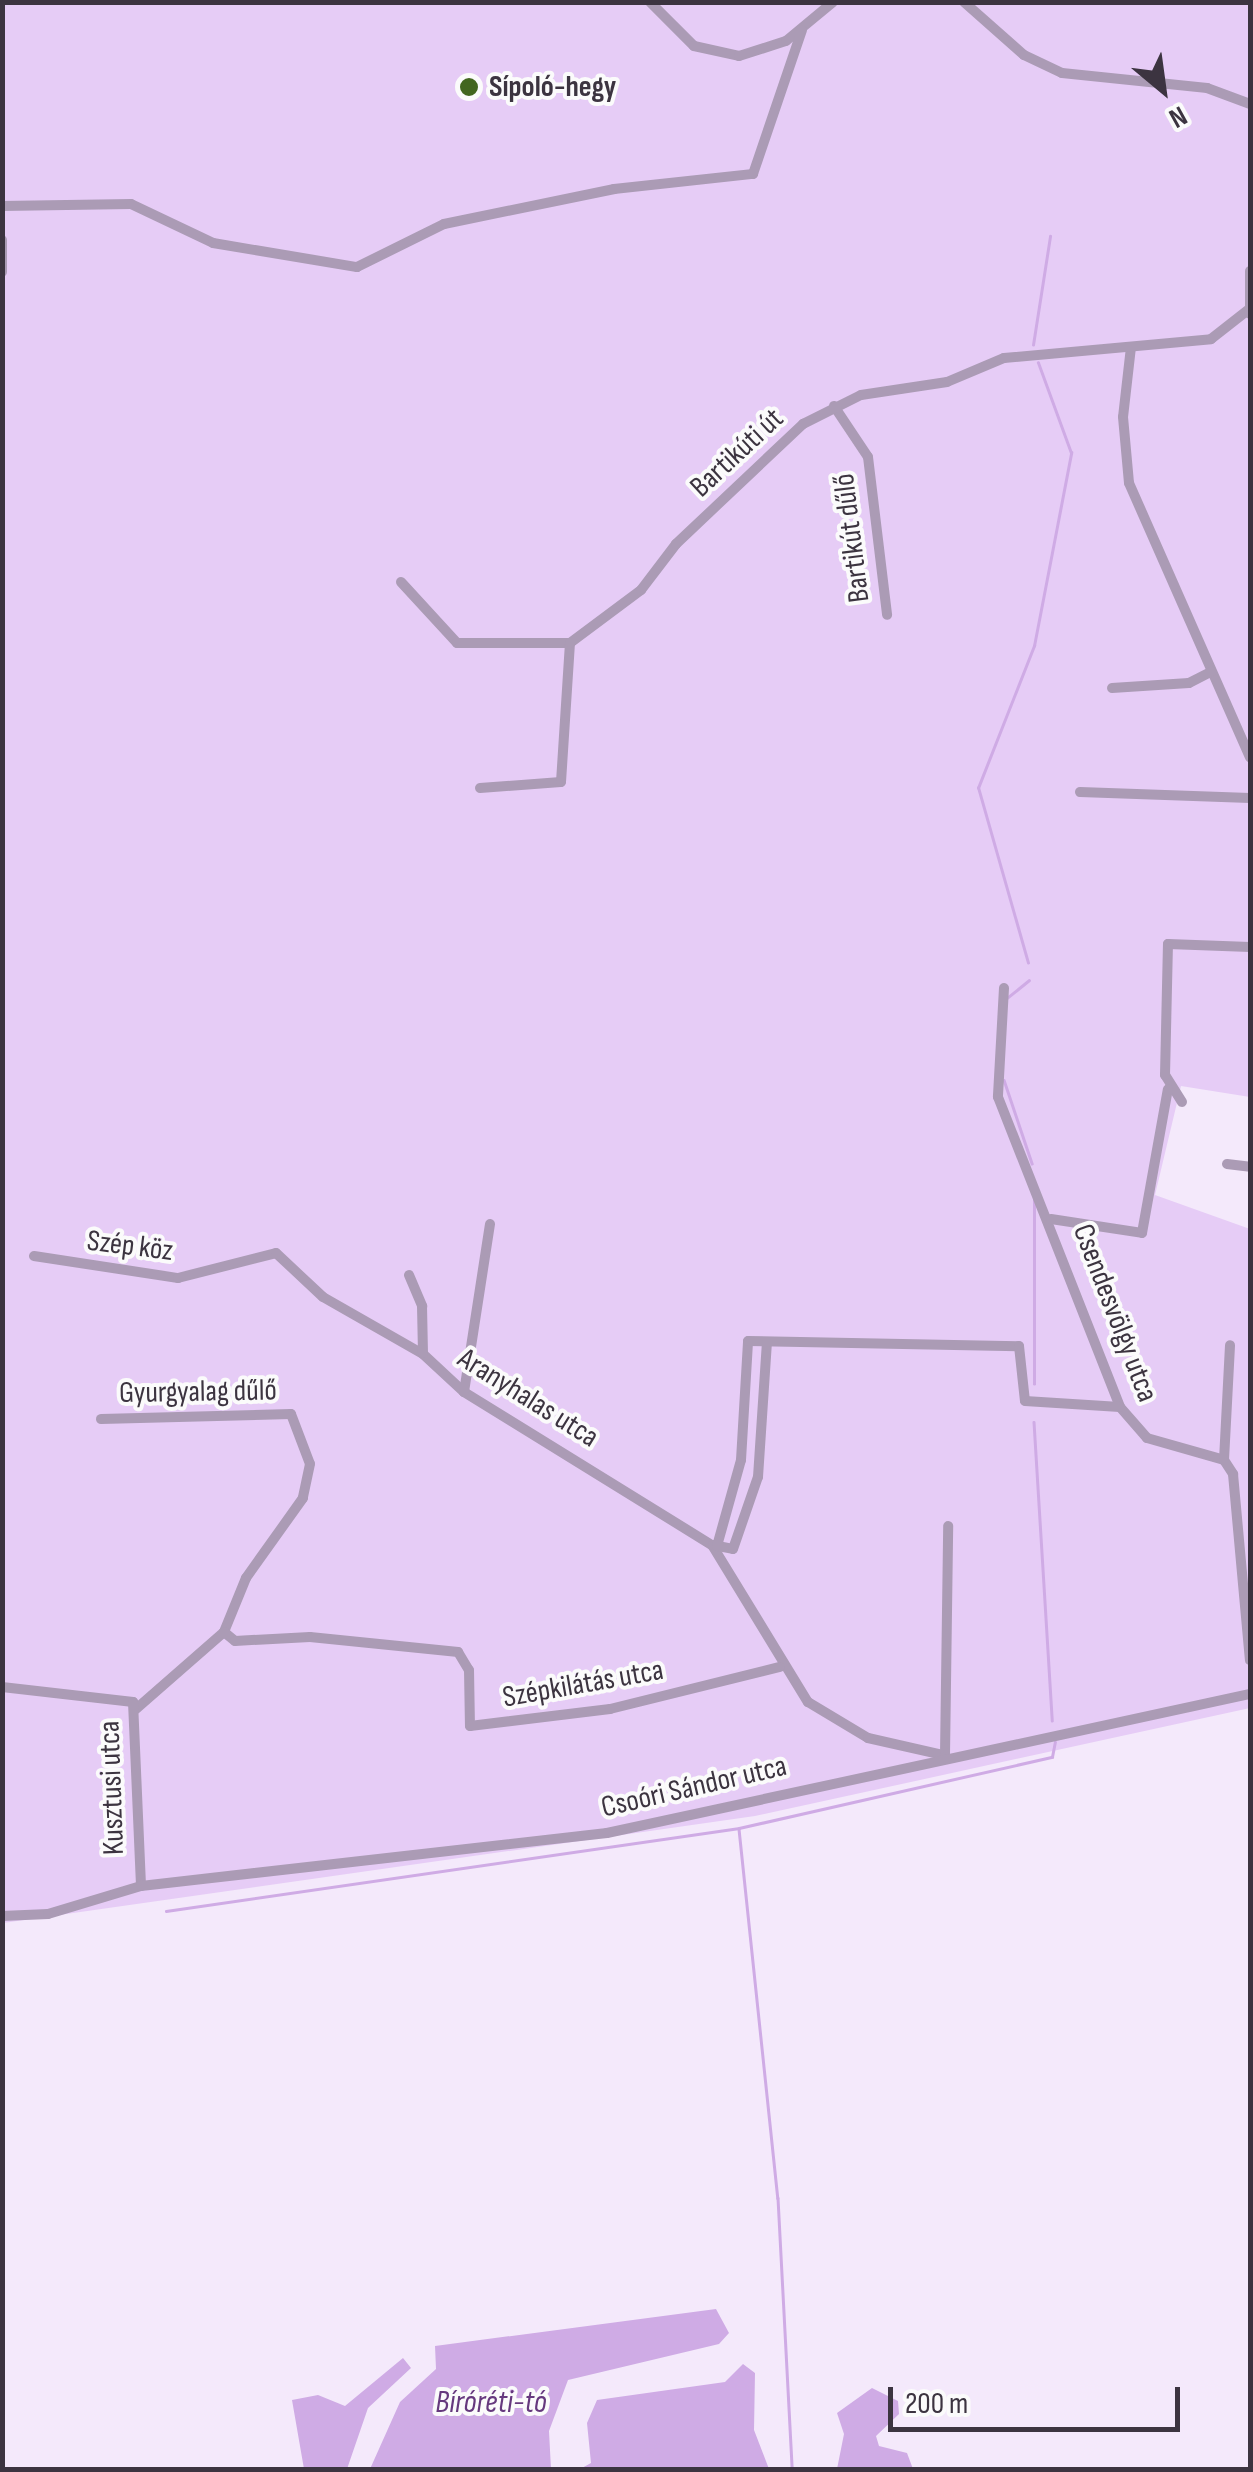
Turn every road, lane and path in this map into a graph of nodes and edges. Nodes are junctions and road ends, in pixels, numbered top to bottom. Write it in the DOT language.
graph roads {
  1 [pos="650,2"];
  2 [pos="832,2"];
  3 [pos="964,2"];
  4 [pos="802,30"];
  5 [pos="1250,104"];
  6 [pos="2,206"];
  7 [pos="2,240"];
  8 [pos="1250,271"];
  9 [pos="2,272"];
  10 [pos="1249,313"];
  11 [pos="1131,346"];
  12 [pos="834,406"];
  13 [pos="401,582"];
  14 [pos="887,615"];
  15 [pos="570,643"];
  16 [pos="1211,672"];
  17 [pos="1112,688"];
  18 [pos="1250,757"];
  19 [pos="480,788"];
  20 [pos="1080,792"];
  21 [pos="1250,798"];
  22 [pos="1250,948"];
  23 [pos="1004,988"];
  24 [pos="1168,1089"];
  25 [pos="1182,1102"];
  26 [pos="1228,1164"];
  27 [pos="1250,1167"];
  28 [pos="1052,1219"];
  29 [pos="490,1224"];
  30 [pos="276,1253"];
  31 [pos="34,1256"];
  32 [pos="409,1274"];
  33 [pos="767,1342"];
  34 [pos="1230,1344"];
  35 [pos="424,1354"];
  36 [pos="464,1392"];
  37 [pos="1120,1406"];
  38 [pos="101,1419"];
  39 [pos="1224,1460"];
  40 [pos="948,1526"];
  41 [pos="714,1546"];
  42 [pos="224,1632"];
  43 [pos="1250,1660"];
  44 [pos="780,1668"];
  45 [pos="2,1687"];
  46 [pos="1250,1694"];
  47 [pos="136,1709"];
  48 [pos="945,1755"];
  49 [pos="141,1886"];
  50 [pos="2,1916"];
  1 -- 4 [label="street"];
  2 -- 4 [label="street"];
  3 -- 5 [label="street"];
  4 -- 6 [label="street"];
  7 -- 9 [label="street"];
  8 -- 10 [label="street"];
  10 -- 11 [label="street, Bartikúti út"];
  11 -- 12 [label="street, Bartikúti út"];
  11 -- 16 [label="street"];
  12 -- 14 [label="street, Bartikút dűlő"];
  12 -- 15 [label="street, Bartikúti út"];
  13 -- 15 [label="street"];
  15 -- 19 [label="street"];
  16 -- 17 [label="street"];
  16 -- 18 [label="street"];
  20 -- 21 [label="street"];
  22 -- 24 [label="street"];
  23 -- 28 [label="street, Csendesvölgy utca"];
  24 -- 25 [label="street"];
  24 -- 28 [label="street"];
  26 -- 27 [label="street"];
  28 -- 37 [label="street, Csendesvölgy utca"];
  29 -- 36 [label="street"];
  30 -- 31 [label="street, Szép köz"];
  30 -- 35 [label="street, Aranyhalas utca"];
  32 -- 35 [label="street"];
  33 -- 37 [label="street"];
  33 -- 41 [label="street"];
  33 -- 41 [label="street"];
  34 -- 39 [label="street"];
  35 -- 36 [label="street, Aranyhalas utca"];
  36 -- 41 [label="street, Aranyhalas utca"];
  37 -- 39 [label="street, Csendesvölgy utca"];
  38 -- 42 [label="street, Gyurgyalag dűlő"];
  39 -- 43 [label="street"];
  40 -- 48 [label="street"];
  41 -- 44 [label="street, Aranyhalas utca"];
  42 -- 44 [label="street, Szépkilátás utca"];
  42 -- 47 [label="street, Gyurgyalag dűlő"];
  44 -- 48 [label="street, Aranyhalas utca"];
  45 -- 47 [label="street, Kusztusi utca"];
  46 -- 48 [label="street, Csoóri Sándor utca"];
  47 -- 49 [label="street, Kusztusi utca"];
  48 -- 49 [label="street, Csoóri Sándor utca"];
  49 -- 50 [label="street, Csoóri Sándor utca"];
}
